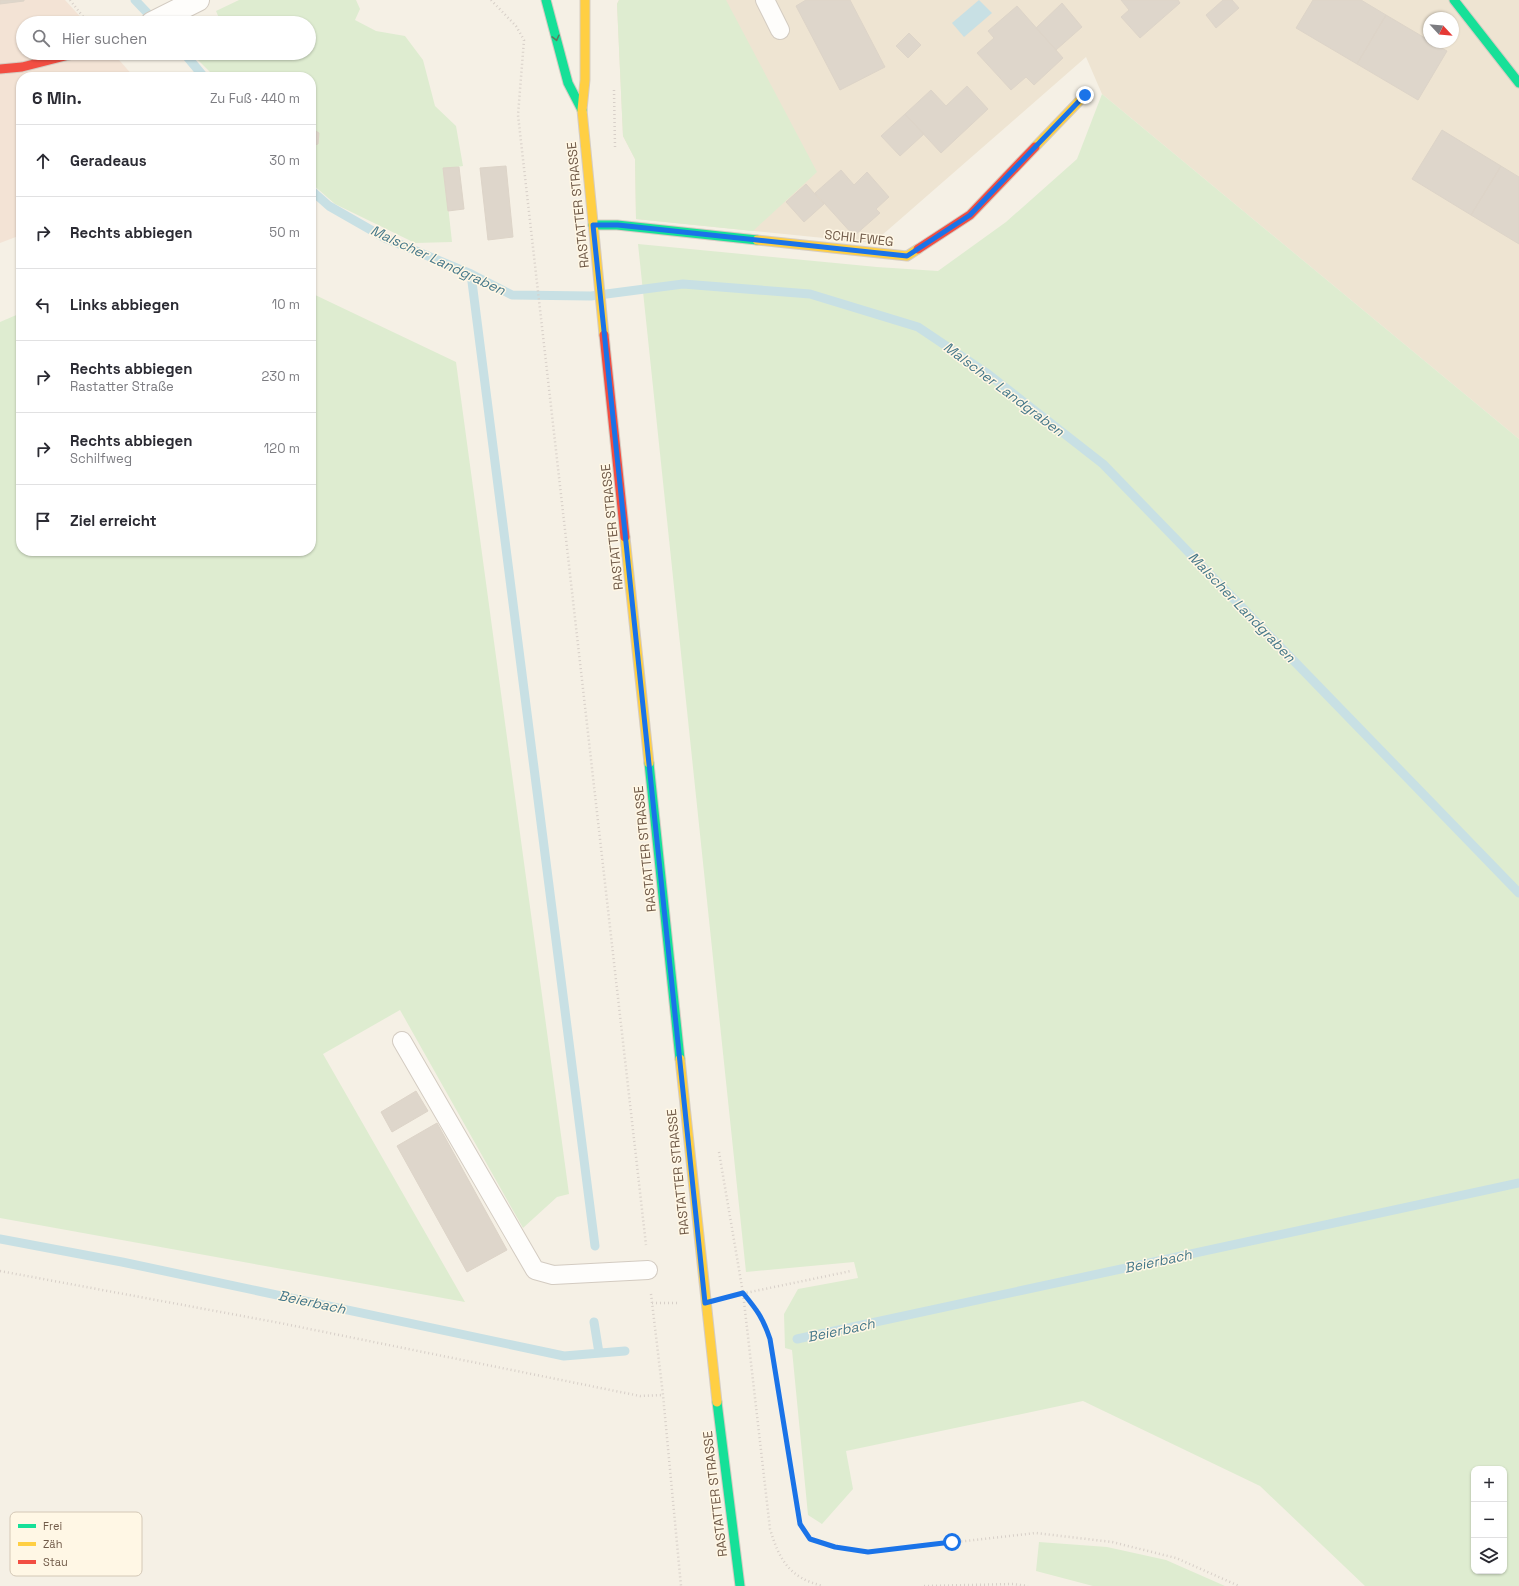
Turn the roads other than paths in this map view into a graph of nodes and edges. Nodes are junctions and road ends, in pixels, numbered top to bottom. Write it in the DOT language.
graph roads {
  1 [pos="546,0"];
  2 [pos="585,0"];
  3 [pos="765,0"];
  4 [pos="1454,0"];
  5 [pos="190,4"];
  6 [pos="166,16"];
  7 [pos="780,30"];
  8 [pos="52,60"];
  9 [pos="0,69"];
  10 [pos="1519,83"];
  11 [pos="1085,95"];
  12 [pos="582,110"];
  13 [pos="593,225"];
  14 [pos="402,1041"];
  15 [pos="648,1270"];
  16 [pos="740,1586"];
  1 -- 12 [label="street, RASTATTER STRASSE, one-way"];
  2 -- 12 [label="street, RASTATTER STRASSE"];
  3 -- 7 [label="lane"];
  4 -- 10 [label="street"];
  5 -- 6 [label="street"];
  8 -- 9 [label="street"];
  11 -- 13 [label="street, SCHILFWEG"];
  12 -- 13 [label="street, RASTATTER STRASSE"];
  13 -- 16 [label="street, RASTATTER STRASSE"];
  14 -- 15 [label="lane"];
}
